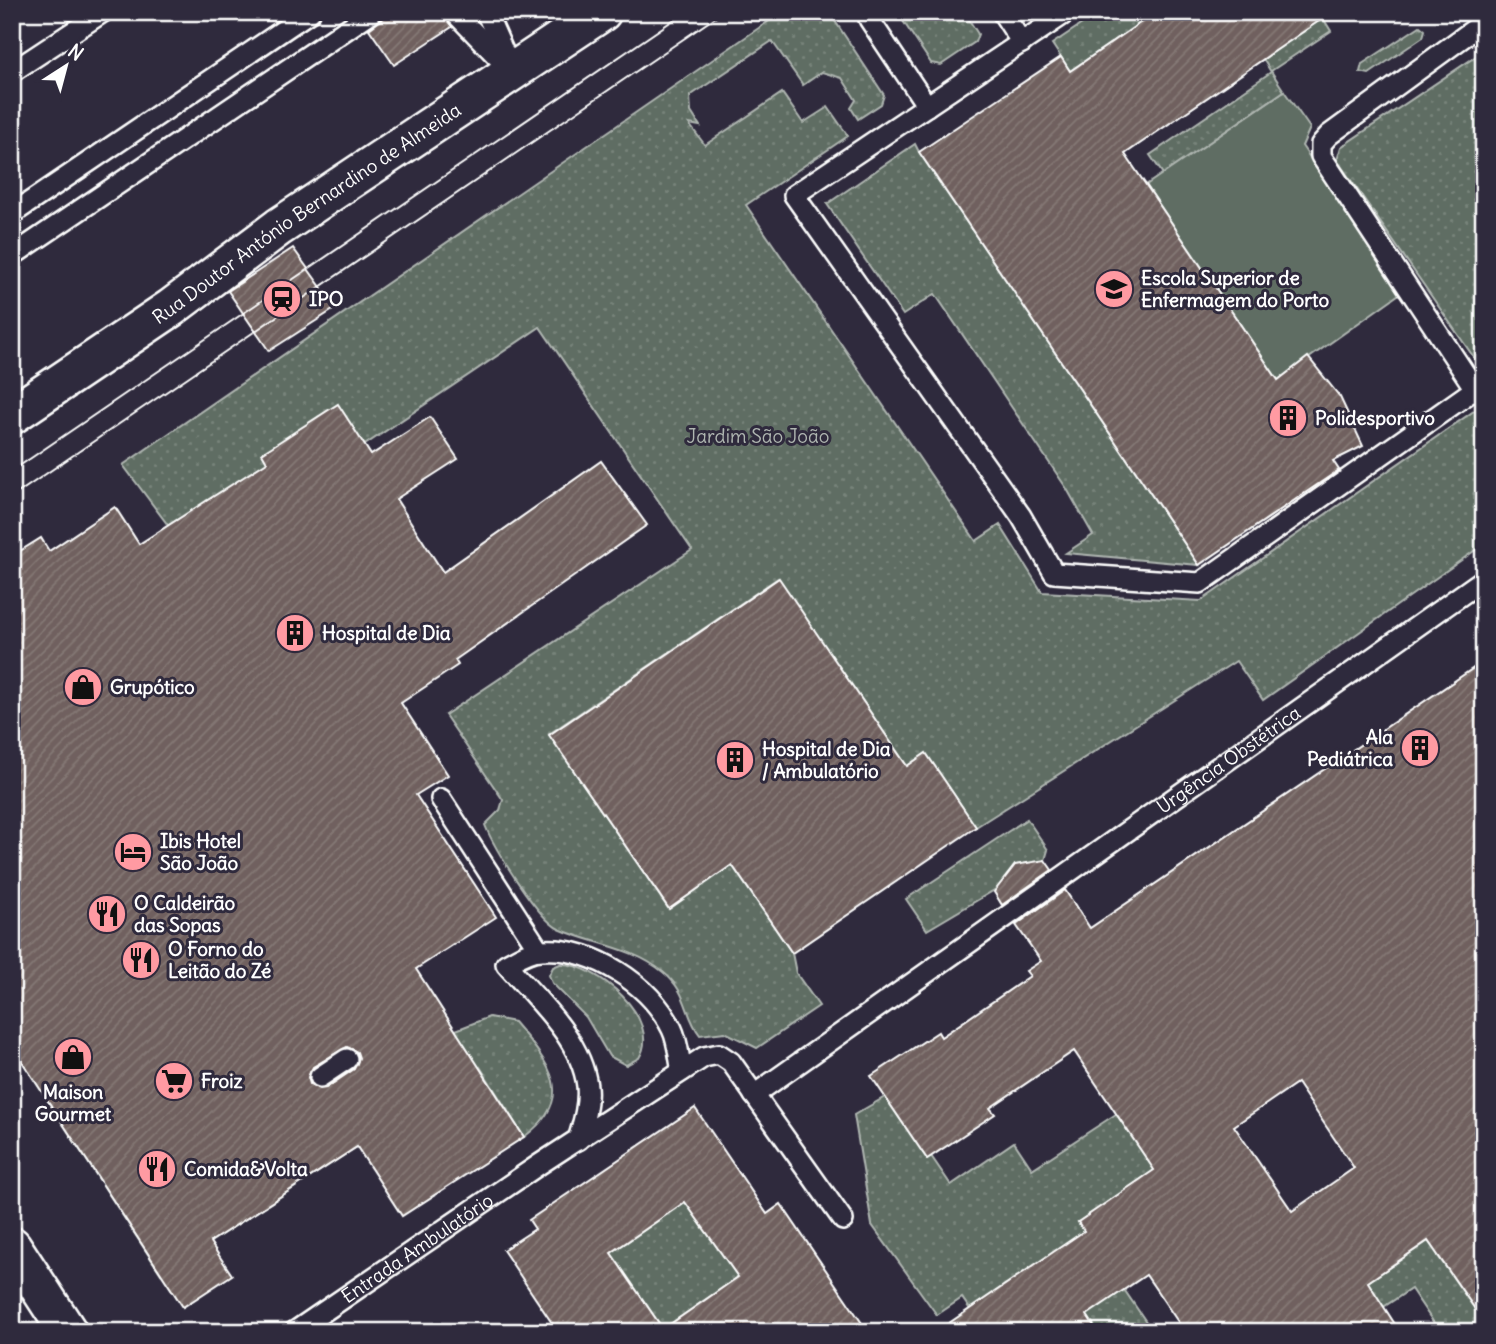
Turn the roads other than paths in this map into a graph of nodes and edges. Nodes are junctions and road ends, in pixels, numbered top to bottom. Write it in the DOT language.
graph roads {
  1 [pos="310,12"];
  2 [pos="372,12"];
  3 [pos="454,12"];
  4 [pos="486,12"];
  5 [pos="602,12"];
  6 [pos="870,12"];
  7 [pos="1002,12"];
  8 [pos="1067,12"];
  9 [pos="101,13"];
  10 [pos="1484,22"];
  11 [pos="1022,43"];
  12 [pos="12,72"];
  13 [pos="513,73"];
  14 [pos="926,106"];
  15 [pos="12,214"];
  16 [pos="12,256"];
  17 [pos="12,415"];
  18 [pos="1484,579"];
  19 [pos="441,799"];
  20 [pos="539,950"];
  21 [pos="347,1059"];
  22 [pos="682,1071"];
  23 [pos="320,1077"];
  24 [pos="754,1095"];
  25 [pos="578,1140"];
  26 [pos="843,1220"];
  27 [pos="12,1246"];
  28 [pos="68,1332"];
  29 [pos="294,1332"];
  1 -- 15 [label="lane"];
  2 -- 16 [label="lane"];
  3 -- 13 [label="lane"];
  4 -- 13 [label="lane"];
  5 -- 13 [label="street, Rua Doutor António Bernardino de Almeida"];
  6 -- 14 [label="lane"];
  7 -- 11 [label="lane"];
  8 -- 11 [label="lane"];
  9 -- 12 [label="lane"];
  10 -- 14 [label="lane"];
  11 -- 14 [label="lane"];
  13 -- 17 [label="street, Rua Doutor António Bernardino de Almeida"];
  18 -- 24 [label="lane, Urgência Obstétrica"];
  19 -- 20 [label="lane"];
  20 -- 22 [label="lane"];
  20 -- 25 [label="lane"];
  21 -- 23 [label="lane"];
  22 -- 24 [label="lane, Entrada Ambulatório"];
  22 -- 25 [label="lane, Entrada Ambulatório"];
  24 -- 26 [label="lane"];
  25 -- 29 [label="lane, Entrada Ambulatório"];
  27 -- 28 [label="street"];
}
